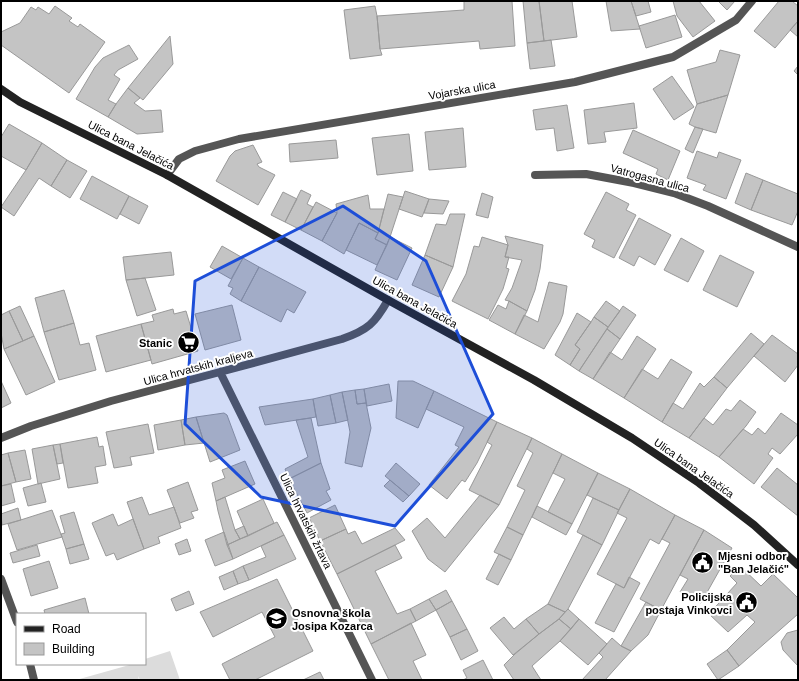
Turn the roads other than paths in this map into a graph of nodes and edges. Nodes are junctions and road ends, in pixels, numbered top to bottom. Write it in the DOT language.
graph roads {
  1 [pos="752,1"];
  2 [pos="1,89"];
  3 [pos="168,175"];
  4 [pos="535,175"];
  5 [pos="798,247"];
  6 [pos="388,300"];
  7 [pos="220,372"];
  8 [pos="1,438"];
  9 [pos="798,565"];
  10 [pos="1,579"];
  11 [pos="16,619"];
  12 [pos="30,665"];
  13 [pos="34,680"];
  14 [pos="372,680"];
  1 -- 3 [label="street, Vojarska ulica"];
  2 -- 3 [label="main road, Ulica bana Jelačića"];
  3 -- 6 [label="main road, Ulica bana Jelačića"];
  4 -- 5 [label="street, Vatrogasna ulica"];
  6 -- 7 [label="street, Ulica hrvatskih kraljeva"];
  6 -- 9 [label="main road, Ulica bana Jelačića"];
  7 -- 8 [label="street, Ulica hrvatskih kraljeva"];
  7 -- 14 [label="street, Ulica hrvatskih žrtava"];
  10 -- 11 [label="street"];
  12 -- 13 [label="street"];
}
